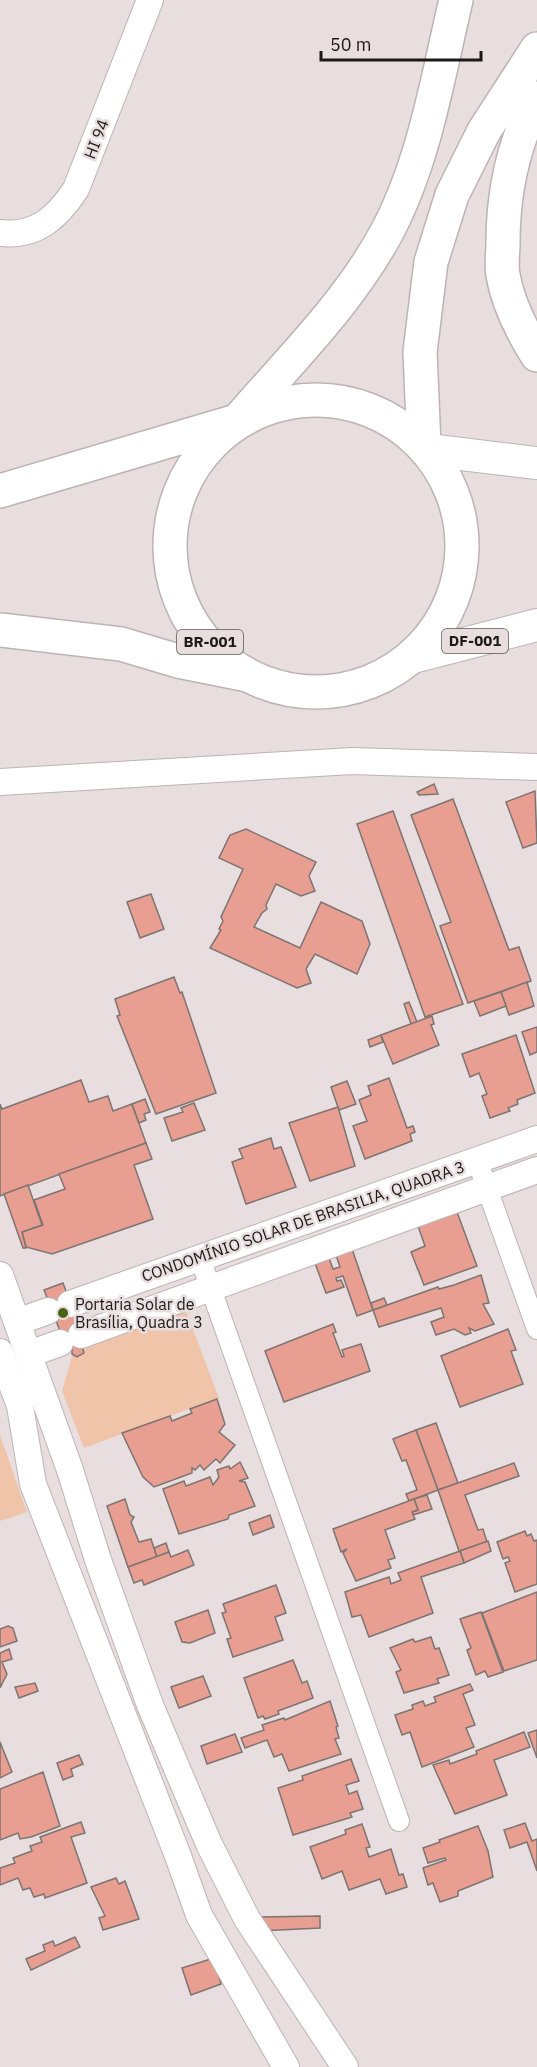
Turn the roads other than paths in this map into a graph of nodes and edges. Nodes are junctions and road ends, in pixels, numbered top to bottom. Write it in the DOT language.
graph roads {
  1 [pos="150,0"];
  2 [pos="456,0"];
  3 [pos="537,49"];
  4 [pos="537,98"];
  5 [pos="0,233"];
  6 [pos="537,355"];
  7 [pos="236,420"];
  8 [pos="426,448"];
  9 [pos="537,463"];
  10 [pos="7,486"];
  11 [pos="537,625"];
  12 [pos="0,630"];
  13 [pos="413,657"];
  14 [pos="243,674"];
  15 [pos="537,767"];
  16 [pos="0,782"];
  17 [pos="537,1139"];
  18 [pos="477,1160"];
  19 [pos="537,1170"];
  20 [pos="487,1188"];
  21 [pos="200,1258"];
  22 [pos="0,1275"];
  23 [pos="211,1286"];
  24 [pos="70,1304"];
  25 [pos="17,1322"];
  26 [pos="537,1329"];
  27 [pos="81,1335"];
  28 [pos="29,1354"];
  29 [pos="1,1358"];
  30 [pos="70,1470"];
  31 [pos="33,1484"];
  32 [pos="399,1821"];
  33 [pos="286,2067"];
  34 [pos="345,2067"];
  1 -- 5 [label="street, HI 94"];
  2 -- 7 [label="highway, BR-001"];
  3 -- 8 [label="highway, BR-001"];
  4 -- 6 [label="highway"];
  7 -- 8 [label="highway, BR-001"];
  7 -- 10 [label="highway, BR-001"];
  7 -- 14 [label="highway, BR-001"];
  8 -- 9 [label="main road"];
  8 -- 13 [label="highway, BR-001"];
  11 -- 13 [label="main road, DF-001"];
  12 -- 14 [label="highway, BR-001"];
  13 -- 14 [label="highway, BR-001"];
  15 -- 16 [label="street"];
  17 -- 18 [label="street, CONDOMÍNIO SOLAR DE BRASILIA, QUADRA 3"];
  18 -- 20 [label="street"];
  18 -- 21 [label="street, CONDOMÍNIO SOLAR DE BRASILIA, QUADRA 3"];
  19 -- 20 [label="street, CONDOMÍNIO SOLAR DE BRASILIA, QUADRA 3"];
  20 -- 23 [label="street, CONDOMÍNIO SOLAR DE BRASILIA, QUADRA 3"];
  20 -- 26 [label="street"];
  21 -- 23 [label="street"];
  21 -- 24 [label="street, CONDOMÍNIO SOLAR DE BRASILIA, QUADRA 3"];
  22 -- 25 [label="street"];
  23 -- 27 [label="street, CONDOMÍNIO SOLAR DE BRASILIA, QUADRA 3"];
  23 -- 32 [label="street"];
  24 -- 25 [label="street, CONDOMÍNIO SOLAR DE BRASILIA, QUADRA 3"];
  24 -- 27 [label="street"];
  25 -- 28 [label="street"];
  27 -- 28 [label="street, CONDOMÍNIO SOLAR DE BRASILIA, QUADRA 3"];
  28 -- 30 [label="street"];
  29 -- 31 [label="street"];
  30 -- 31 [label="street"];
  30 -- 34 [label="street"];
  31 -- 33 [label="street"];
}
